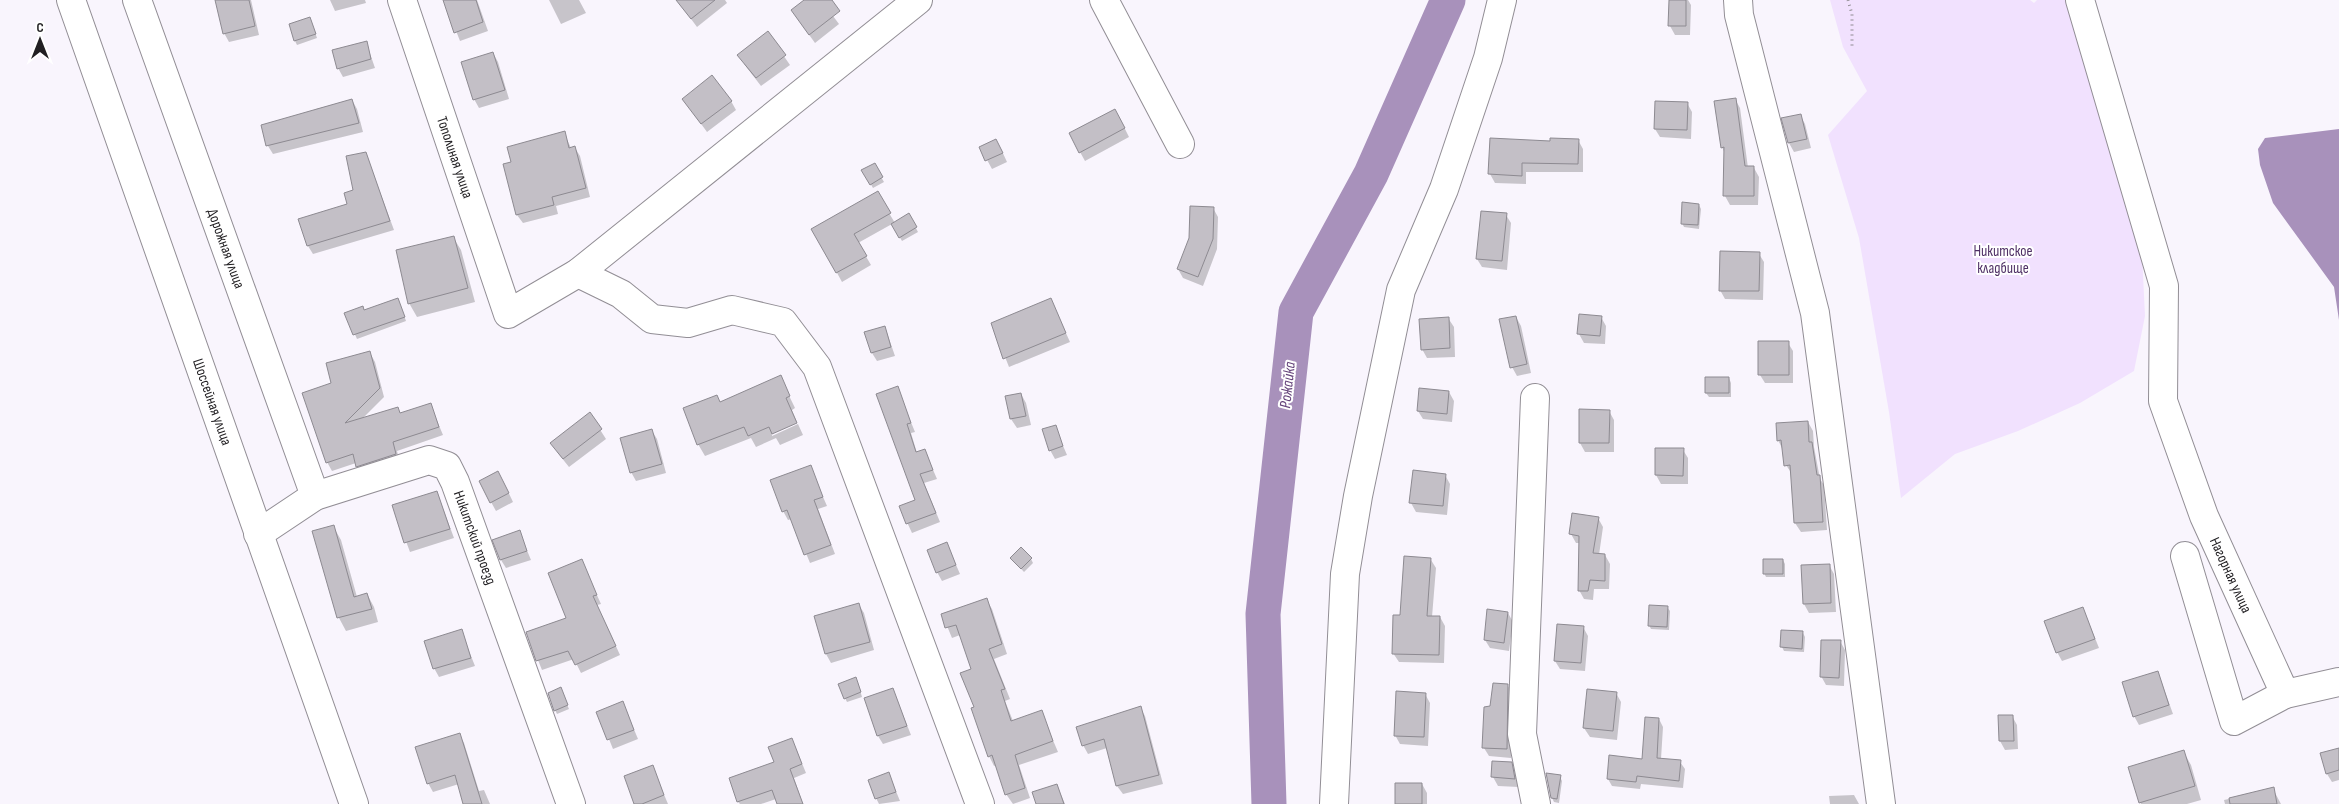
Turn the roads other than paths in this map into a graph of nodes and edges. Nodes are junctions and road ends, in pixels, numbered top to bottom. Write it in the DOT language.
graph roads {
  1 [pos="71,0"];
  2 [pos="138,0"];
  3 [pos="402,0"];
  4 [pos="918,0"];
  5 [pos="1104,0"];
  6 [pos="1502,0"];
  7 [pos="1738,0"];
  8 [pos="2080,0"];
  9 [pos="1180,144"];
  10 [pos="578,272"];
  11 [pos="1534,398"];
  12 [pos="315,496"];
  13 [pos="258,534"];
  14 [pos="2185,556"];
  15 [pos="2339,682"];
  16 [pos="2285,694"];
  17 [pos="354,804"];
  18 [pos="571,804"];
  19 [pos="980,804"];
  20 [pos="1334,804"];
  21 [pos="1536,804"];
  22 [pos="1881,804"];
  1 -- 13 [label="street, Шоссейная улица"];
  2 -- 12 [label="street, Дорожная улица"];
  3 -- 10 [label="street, Тополиная улица"];
  4 -- 10 [label="street"];
  5 -- 9 [label="street"];
  6 -- 20 [label="street"];
  7 -- 22 [label="street"];
  8 -- 16 [label="street, Нагорная улица"];
  10 -- 19 [label="street"];
  11 -- 21 [label="street"];
  12 -- 13 [label="street, Никитский проезд"];
  12 -- 18 [label="street, Никитский проезд"];
  13 -- 17 [label="street, Шоссейная улица"];
  14 -- 16 [label="street"];
  15 -- 16 [label="street"];
}
